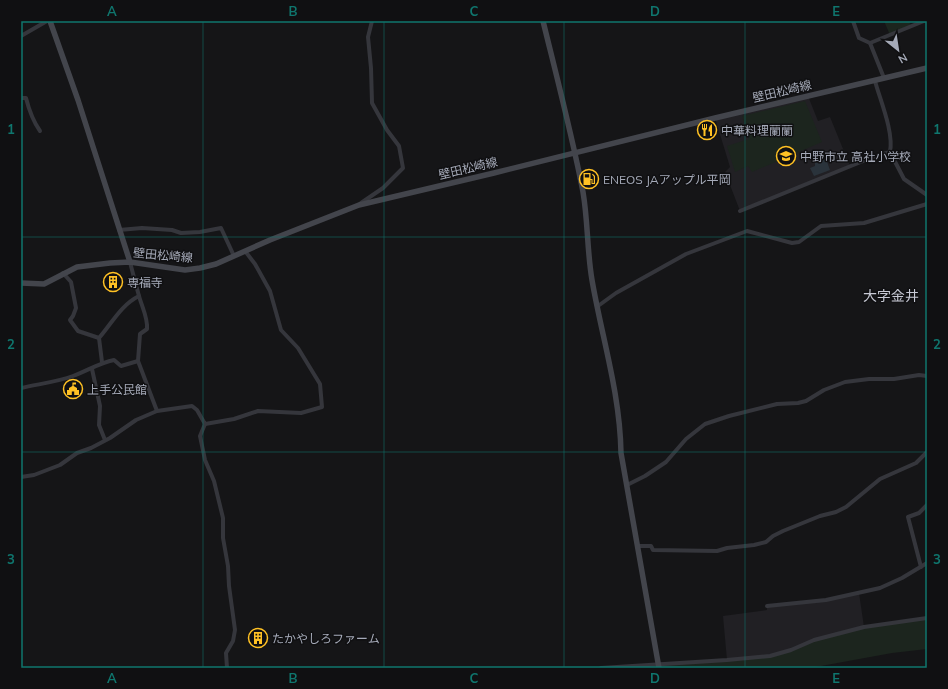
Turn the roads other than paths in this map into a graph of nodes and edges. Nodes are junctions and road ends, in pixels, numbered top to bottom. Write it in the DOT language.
graph roads {
  1 [pos="49,21"];
  2 [pos="372,21"];
  3 [pos="543,21"];
  4 [pos="853,21"];
  5 [pos="924,21"];
  6 [pos="21,36"];
  7 [pos="870,43"];
  8 [pos="927,68"];
  9 [pos="884,78"];
  10 [pos="875,81"];
  11 [pos="21,98"];
  12 [pos="40,131"];
  13 [pos="890,152"];
  14 [pos="575,153"];
  15 [pos="927,194"];
  16 [pos="927,204"];
  17 [pos="359,205"];
  18 [pos="740,211"];
  19 [pos="119,230"];
  20 [pos="245,251"];
  21 [pos="234,256"];
  22 [pos="130,262"];
  23 [pos="63,273"];
  24 [pos="21,283"];
  25 [pos="139,296"];
  26 [pos="598,306"];
  27 [pos="99,338"];
  28 [pos="138,361"];
  29 [pos="102,362"];
  30 [pos="92,368"];
  31 [pos="927,376"];
  32 [pos="21,388"];
  33 [pos="157,411"];
  34 [pos="205,424"];
  35 [pos="105,440"];
  36 [pos="927,452"];
  37 [pos="21,477"];
  38 [pos="627,485"];
  39 [pos="927,505"];
  40 [pos="638,546"];
  41 [pos="927,563"];
  42 [pos="921,567"];
  43 [pos="767,606"];
  44 [pos="927,618"];
  45 [pos="659,666"];
  46 [pos="227,668"];
  47 [pos="601,668"];
  1 -- 6 [label="street"];
  1 -- 19 [label="main road"];
  2 -- 17 [label="street"];
  3 -- 14 [label="main road"];
  4 -- 7 [label="street"];
  5 -- 7 [label="street"];
  7 -- 9 [label="street"];
  8 -- 9 [label="main road, 壁田松崎線"];
  9 -- 10 [label="main road, 壁田松崎線"];
  10 -- 13 [label="street"];
  10 -- 14 [label="main road, 壁田松崎線"];
  11 -- 12 [label="street"];
  13 -- 15 [label="street"];
  13 -- 18 [label="street"];
  14 -- 17 [label="main road, 壁田松崎線"];
  14 -- 26 [label="main road"];
  16 -- 26 [label="street"];
  17 -- 20 [label="main road, 壁田松崎線"];
  19 -- 21 [label="street"];
  19 -- 22 [label="main road"];
  20 -- 21 [label="main road, 壁田松崎線"];
  20 -- 34 [label="street"];
  21 -- 22 [label="main road, 壁田松崎線"];
  22 -- 23 [label="main road, 壁田松崎線"];
  22 -- 25 [label="street"];
  23 -- 24 [label="main road, 壁田松崎線"];
  23 -- 27 [label="street"];
  25 -- 27 [label="street"];
  25 -- 28 [label="street"];
  26 -- 38 [label="main road"];
  27 -- 29 [label="street"];
  28 -- 29 [label="street"];
  28 -- 33 [label="street"];
  29 -- 30 [label="street"];
  30 -- 32 [label="street"];
  30 -- 35 [label="street"];
  31 -- 38 [label="street"];
  33 -- 34 [label="street"];
  33 -- 35 [label="street"];
  34 -- 46 [label="street"];
  35 -- 37 [label="street"];
  36 -- 40 [label="street"];
  38 -- 40 [label="main road"];
  39 -- 42 [label="street"];
  40 -- 45 [label="main road"];
  41 -- 42 [label="street"];
  42 -- 43 [label="street"];
  44 -- 45 [label="street"];
  45 -- 47 [label="street"];
}
